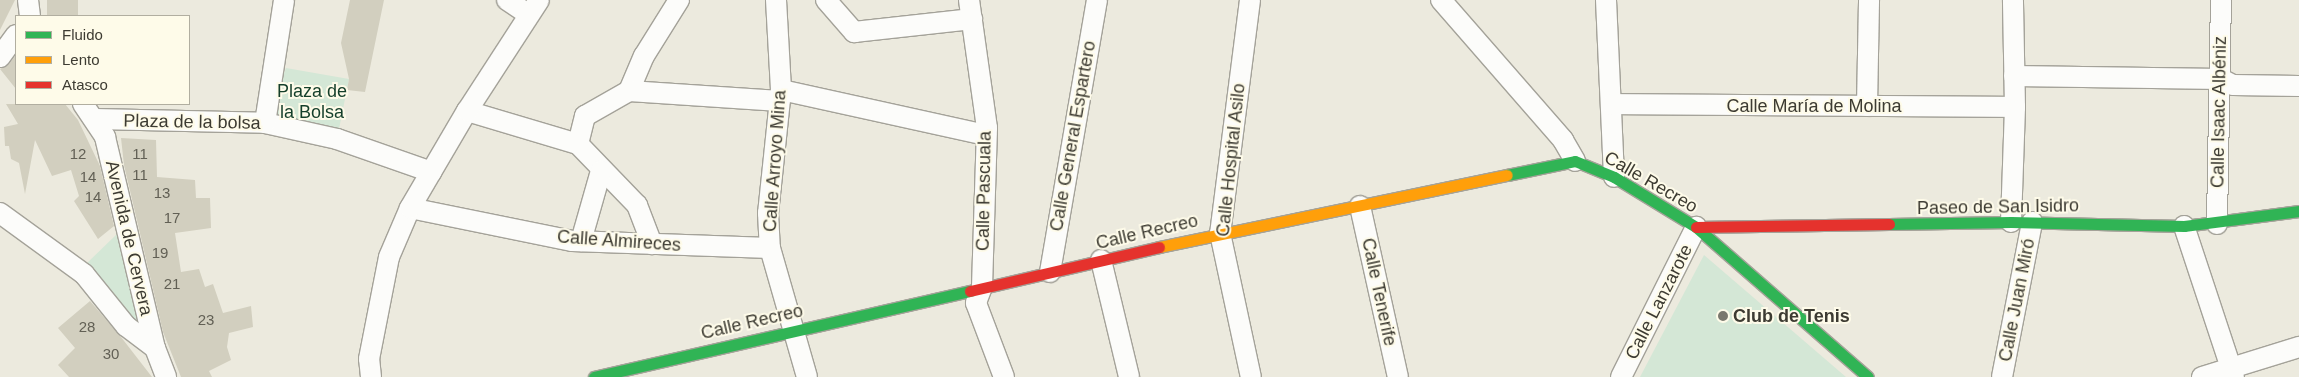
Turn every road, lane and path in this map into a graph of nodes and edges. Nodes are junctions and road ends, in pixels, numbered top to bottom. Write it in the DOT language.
graph roads {
  1 [pos="28,0"];
  2 [pos="284,0"];
  3 [pos="507,0"];
  4 [pos="679,0"];
  5 [pos="776,0"];
  6 [pos="826,0"];
  7 [pos="1097,0"];
  8 [pos="1250,0"];
  9 [pos="1441,0"];
  10 [pos="1606,0"];
  11 [pos="1869,0"];
  12 [pos="2013,0"];
  13 [pos="2221,0"];
  14 [pos="533,7"];
  15 [pos="971,10"];
  16 [pos="30,15"];
  17 [pos="15,36"];
  18 [pos="0,57"];
  19 [pos="2014,76"];
  20 [pos="2221,79"];
  21 [pos="2299,86"];
  22 [pos="629,91"];
  23 [pos="781,95"];
  24 [pos="1612,104"];
  25 [pos="1867,106"];
  26 [pos="2015,107"];
  27 [pos="467,111"];
  28 [pos="89,112"];
  29 [pos="264,122"];
  30 [pos="986,135"];
  31 [pos="578,144"];
  32 [pos="1575,161"];
  33 [pos="601,171"];
  34 [pos="432,172"];
  35 [pos="1614,177"];
  36 [pos="1360,206"];
  37 [pos="410,208"];
  38 [pos="2299,211"];
  39 [pos="0,213"];
  40 [pos="2011,222"];
  41 [pos="2032,222"];
  42 [pos="2216,224"];
  43 [pos="2184,226"];
  44 [pos="1696,227"];
  45 [pos="1220,233"];
  46 [pos="581,241"];
  47 [pos="652,244"];
  48 [pos="770,248"];
  49 [pos="1101,260"];
  50 [pos="1050,272"];
  51 [pos="982,287"];
  52 [pos="791,331"];
  53 [pos="2299,346"];
  54 [pos="155,348"];
  55 [pos="2232,372"];
  56 [pos="606,376"];
  57 [pos="166,377"];
  58 [pos="370,377"];
  59 [pos="807,377"];
  60 [pos="1004,377"];
  61 [pos="1129,377"];
  62 [pos="1251,377"];
  63 [pos="1398,377"];
  64 [pos="1621,377"];
  65 [pos="1868,377"];
  66 [pos="2002,377"];
  67 [pos="2202,377"];
  1 -- 16 [label="street"];
  2 -- 29 [label="street"];
  3 -- 14 [label="street"];
  4 -- 22 [label="street"];
  5 -- 23 [label="street, Calle Arroyo Mina"];
  6 -- 15 [label="street"];
  7 -- 50 [label="street, Calle General Espartero"];
  8 -- 45 [label="street, Calle Hospital Asilo"];
  9 -- 32 [label="street"];
  10 -- 24 [label="street"];
  11 -- 25 [label="street"];
  12 -- 19 [label="street"];
  13 -- 20 [label="street, Calle Isaac Albéniz"];
  14 -- 27 [label="street"];
  15 -- 30 [label="street, Calle Pascuala"];
  17 -- 18 [label="street"];
  19 -- 20 [label="street"];
  19 -- 26 [label="street"];
  20 -- 21 [label="street"];
  20 -- 42 [label="street, Calle Isaac Albéniz"];
  22 -- 23 [label="street"];
  22 -- 31 [label="street"];
  23 -- 30 [label="street"];
  23 -- 48 [label="street, Calle Arroyo Mina"];
  24 -- 25 [label="street, Calle María de Molina"];
  24 -- 35 [label="street"];
  25 -- 26 [label="street, Calle María de Molina"];
  26 -- 40 [label="street"];
  27 -- 31 [label="street"];
  27 -- 34 [label="street"];
  28 -- 29 [label="street, Plaza de la bolsa"];
  28 -- 54 [label="street, Avenida de Cervera"];
  29 -- 34 [label="street, Plaza de la bolsa"];
  30 -- 51 [label="street, Calle Pascuala"];
  31 -- 33 [label="street"];
  32 -- 35 [label="street, Calle Recreo"];
  32 -- 36 [label="street, Calle Recreo"];
  33 -- 46 [label="street"];
  33 -- 47 [label="street"];
  34 -- 37 [label="street"];
  35 -- 44 [label="street, Calle Recreo"];
  36 -- 45 [label="street, Calle Recreo"];
  36 -- 63 [label="street, Calle Tenerife"];
  37 -- 46 [label="street, Calle Almireces"];
  37 -- 58 [label="street"];
  38 -- 42 [label="street, Paseo de San Isidro"];
  39 -- 54 [label="street"];
  40 -- 41 [label="street, Paseo de San Isidro"];
  40 -- 44 [label="street, Paseo de San Isidro"];
  41 -- 43 [label="street, Paseo de San Isidro"];
  41 -- 66 [label="street, Calle Juan Miró"];
  42 -- 43 [label="street, Paseo de San Isidro"];
  43 -- 55 [label="street"];
  44 -- 64 [label="street, Calle Lanzarote"];
  44 -- 65 [label="street, Calle Recreo"];
  45 -- 49 [label="street, Calle Recreo"];
  45 -- 62 [label="street, Calle Hospital Asilo"];
  46 -- 47 [label="street, Calle Almireces"];
  47 -- 48 [label="street, Calle Almireces"];
  48 -- 52 [label="street, Calle Arroyo Mina"];
  49 -- 50 [label="street, Calle Recreo"];
  49 -- 61 [label="street"];
  50 -- 51 [label="street, Calle Recreo"];
  51 -- 52 [label="street, Calle Recreo"];
  51 -- 60 [label="street, Calle Pascuala"];
  52 -- 56 [label="street, Calle Recreo"];
  52 -- 59 [label="street, Calle Arroyo Mina"];
  53 -- 55 [label="street"];
  54 -- 57 [label="street, Avenida de Cervera"];
  55 -- 67 [label="street"];
}
